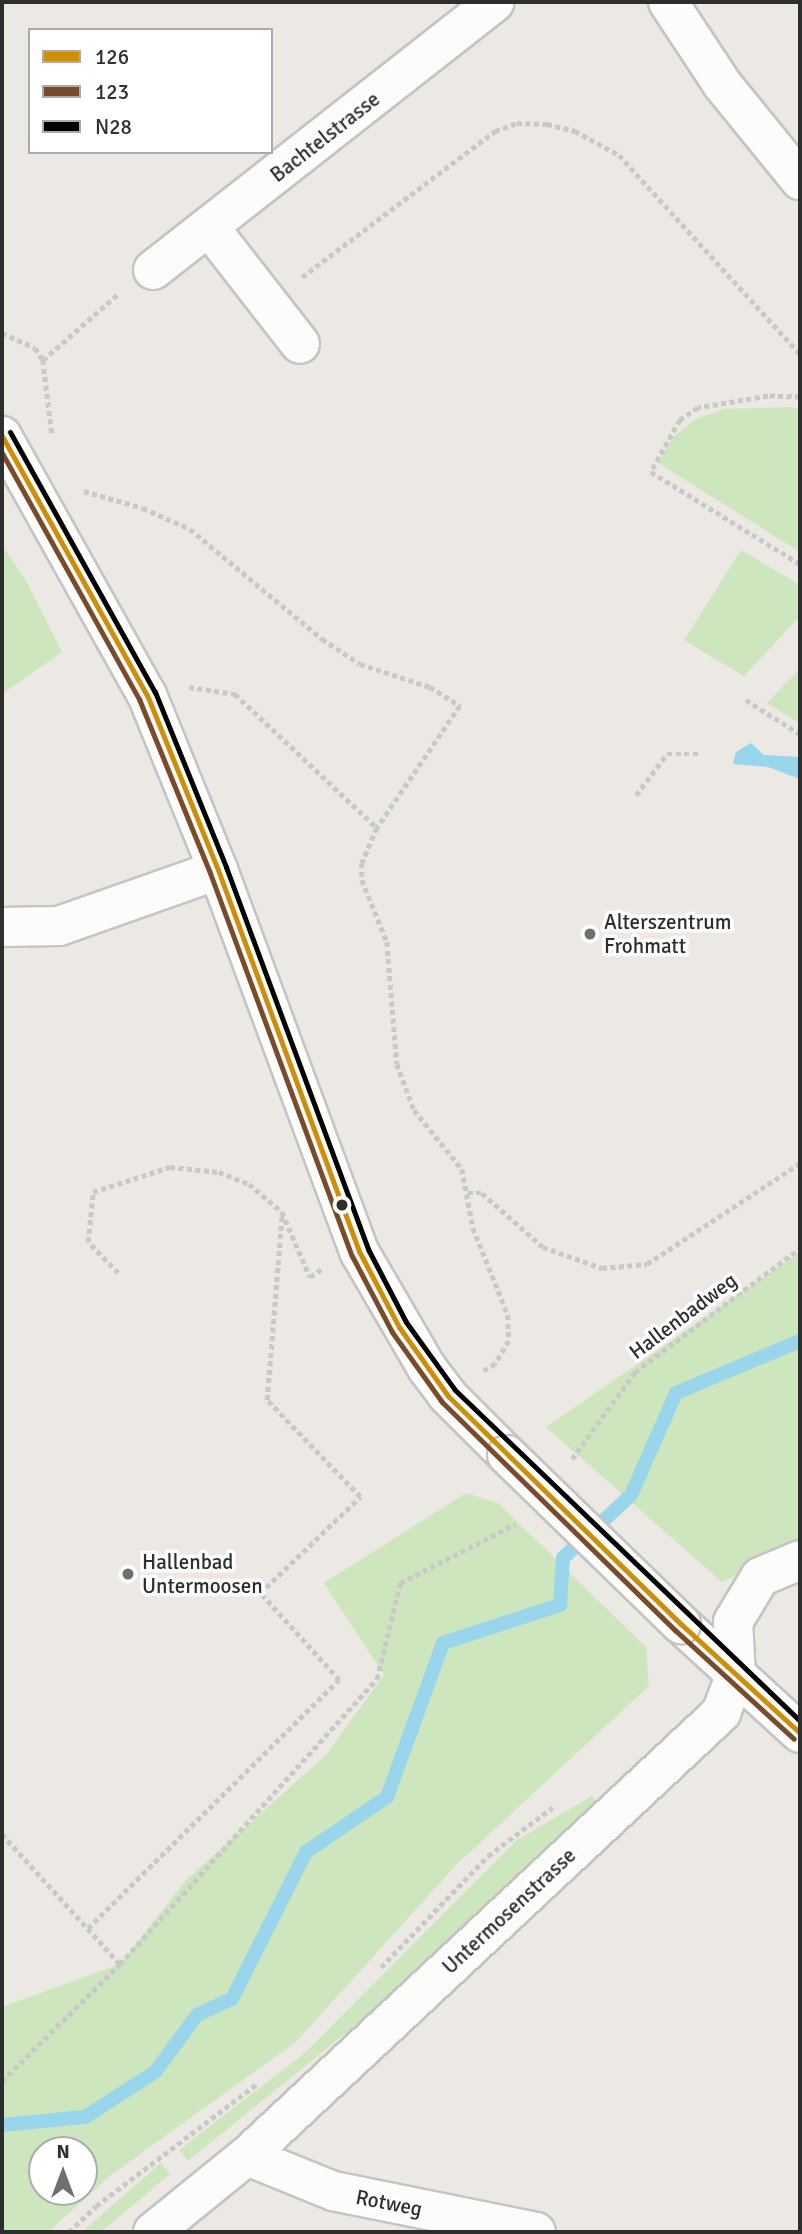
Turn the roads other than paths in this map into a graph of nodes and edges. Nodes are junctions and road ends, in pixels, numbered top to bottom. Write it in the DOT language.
graph roads {
  1 [pos="495,2"];
  2 [pos="668,2"];
  3 [pos="800,180"];
  4 [pos="209,227"];
  5 [pos="153,270"];
  6 [pos="300,344"];
  7 [pos="2,436"];
  8 [pos="218,870"];
  9 [pos="2,927"];
  10 [pos="800,1560"];
  11 [pos="736,1674"];
  12 [pos="800,1733"];
  13 [pos="247,2155"];
  14 [pos="153,2232"];
  15 [pos="536,2232"];
  1 -- 4 [label="street, Bachtelstrasse"];
  2 -- 3 [label="street"];
  4 -- 5 [label="street, Bachtelstrasse"];
  4 -- 6 [label="street"];
  7 -- 8 [label="street"];
  8 -- 9 [label="street"];
  8 -- 11 [label="street, bridge"];
  10 -- 11 [label="street, Untermosenstrasse"];
  11 -- 12 [label="street"];
  11 -- 13 [label="street, Untermosenstrasse"];
  13 -- 14 [label="street, Untermosenstrasse"];
  13 -- 15 [label="street, Rotweg"];
}
